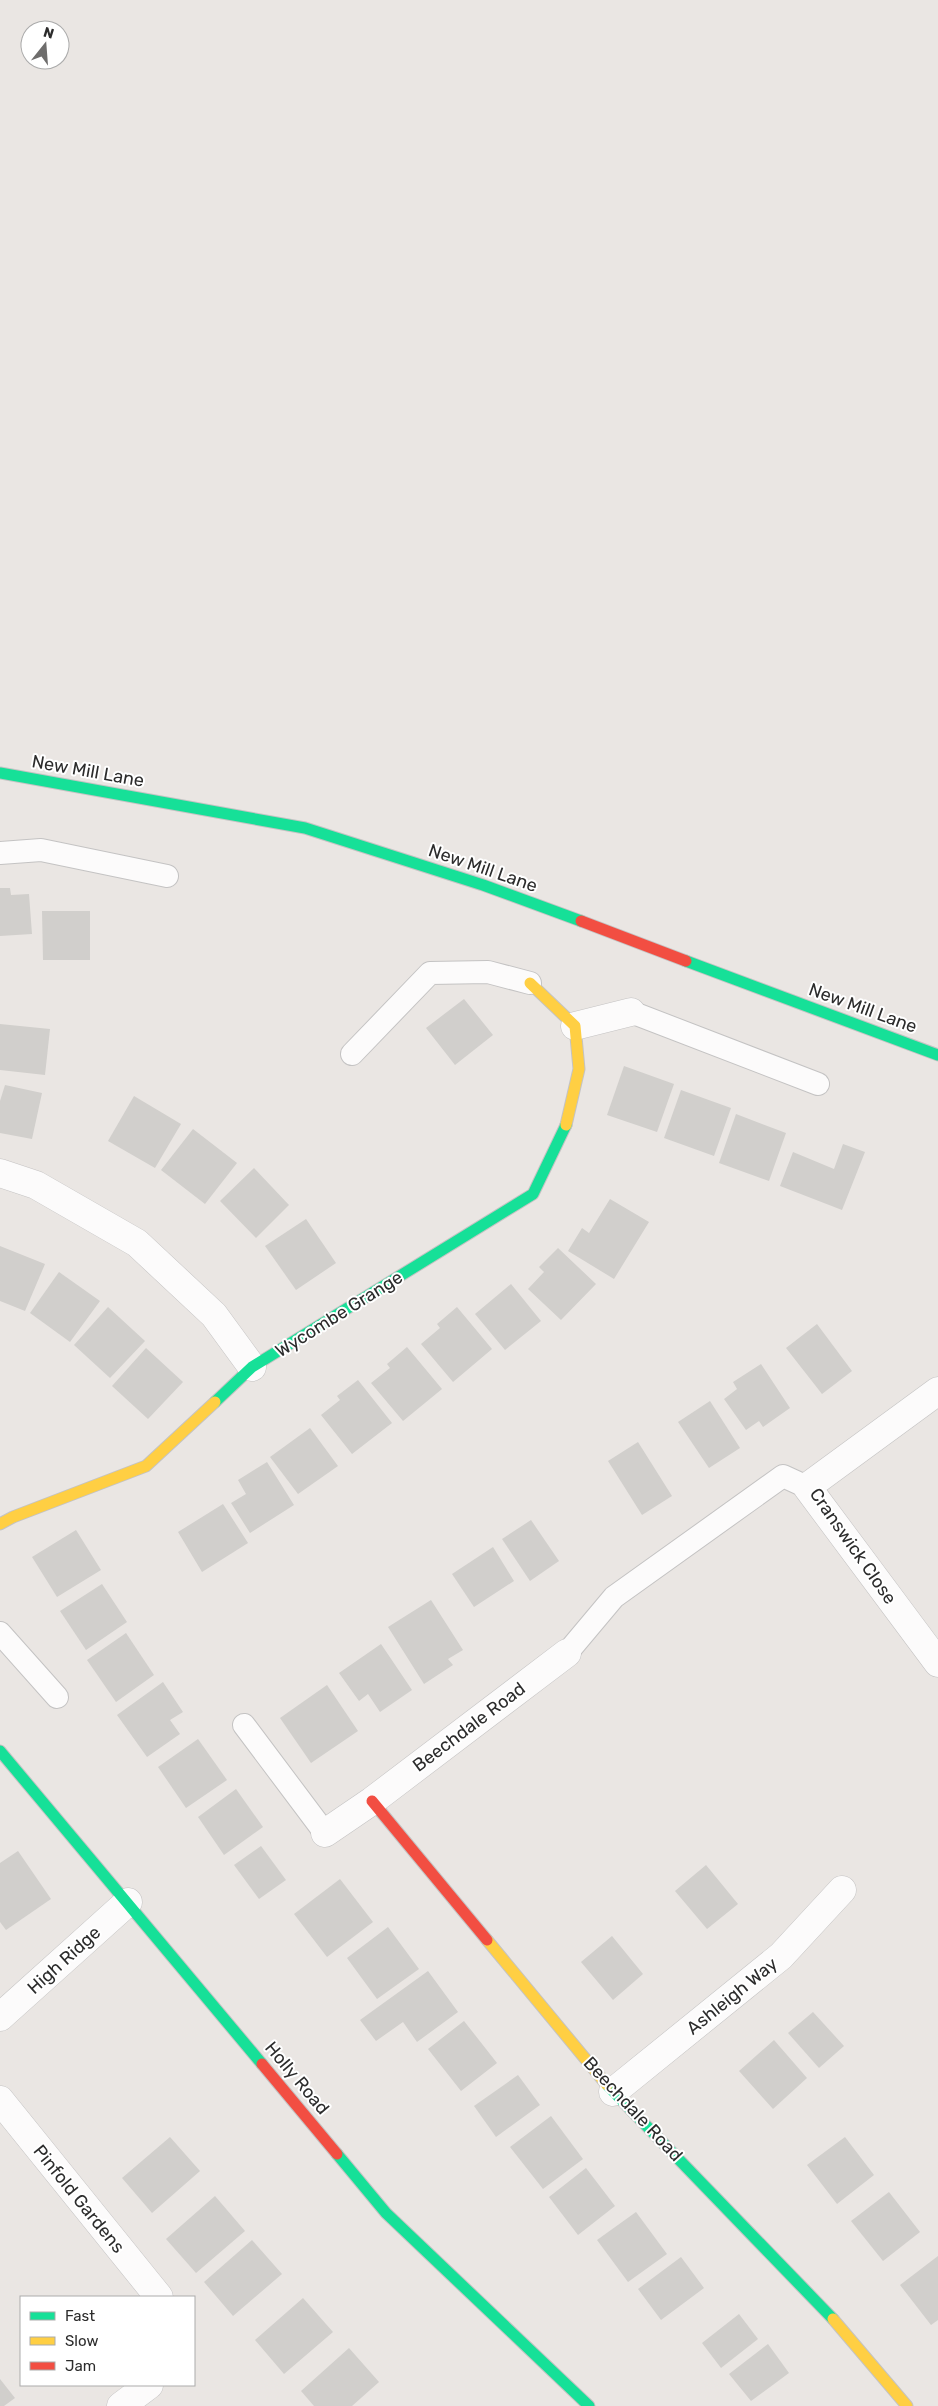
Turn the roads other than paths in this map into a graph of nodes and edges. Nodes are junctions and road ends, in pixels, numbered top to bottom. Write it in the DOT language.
graph roads {
  1 [pos="0,773"];
  2 [pos="0,853"];
  3 [pos="167,876"];
  4 [pos="530,983"];
  5 [pos="631,1012"];
  6 [pos="576,1026"];
  7 [pos="352,1054"];
  8 [pos="938,1055"];
  9 [pos="818,1084"];
  10 [pos="0,1173"];
  11 [pos="252,1368"];
  12 [pos="938,1391"];
  13 [pos="807,1487"];
  14 [pos="0,1524"];
  15 [pos="0,1633"];
  16 [pos="567,1653"];
  17 [pos="938,1663"];
  18 [pos="57,1698"];
  19 [pos="244,1725"];
  20 [pos="0,1751"];
  21 [pos="372,1801"];
  22 [pos="325,1833"];
  23 [pos="842,1890"];
  24 [pos="128,1902"];
  25 [pos="0,2017"];
  26 [pos="613,2092"];
  27 [pos="0,2100"];
  28 [pos="158,2296"];
  29 [pos="149,2386"];
  30 [pos="121,2406"];
  31 [pos="589,2406"];
  32 [pos="907,2406"];
  1 -- 8 [label="street, New Mill Lane"];
  2 -- 3 [label="lane"];
  4 -- 6 [label="street"];
  4 -- 7 [label="lane"];
  5 -- 6 [label="street"];
  5 -- 9 [label="lane"];
  6 -- 11 [label="street, Wycombe Grange"];
  10 -- 11 [label="street"];
  11 -- 14 [label="street, Wycombe Grange"];
  12 -- 13 [label="street, Cranswick Close"];
  13 -- 16 [label="lane"];
  13 -- 17 [label="street, Cranswick Close"];
  15 -- 18 [label="lane"];
  16 -- 21 [label="street, Beechdale Road"];
  19 -- 22 [label="lane"];
  20 -- 24 [label="street, Holly Road"];
  21 -- 22 [label="street, Beechdale Road"];
  21 -- 26 [label="street, Beechdale Road"];
  23 -- 26 [label="street, Ashleigh Way"];
  24 -- 25 [label="street, High Ridge"];
  24 -- 31 [label="street, Holly Road"];
  26 -- 32 [label="street, Beechdale Road"];
  27 -- 28 [label="street, Pinfold Gardens"];
  29 -- 30 [label="street"];
}
